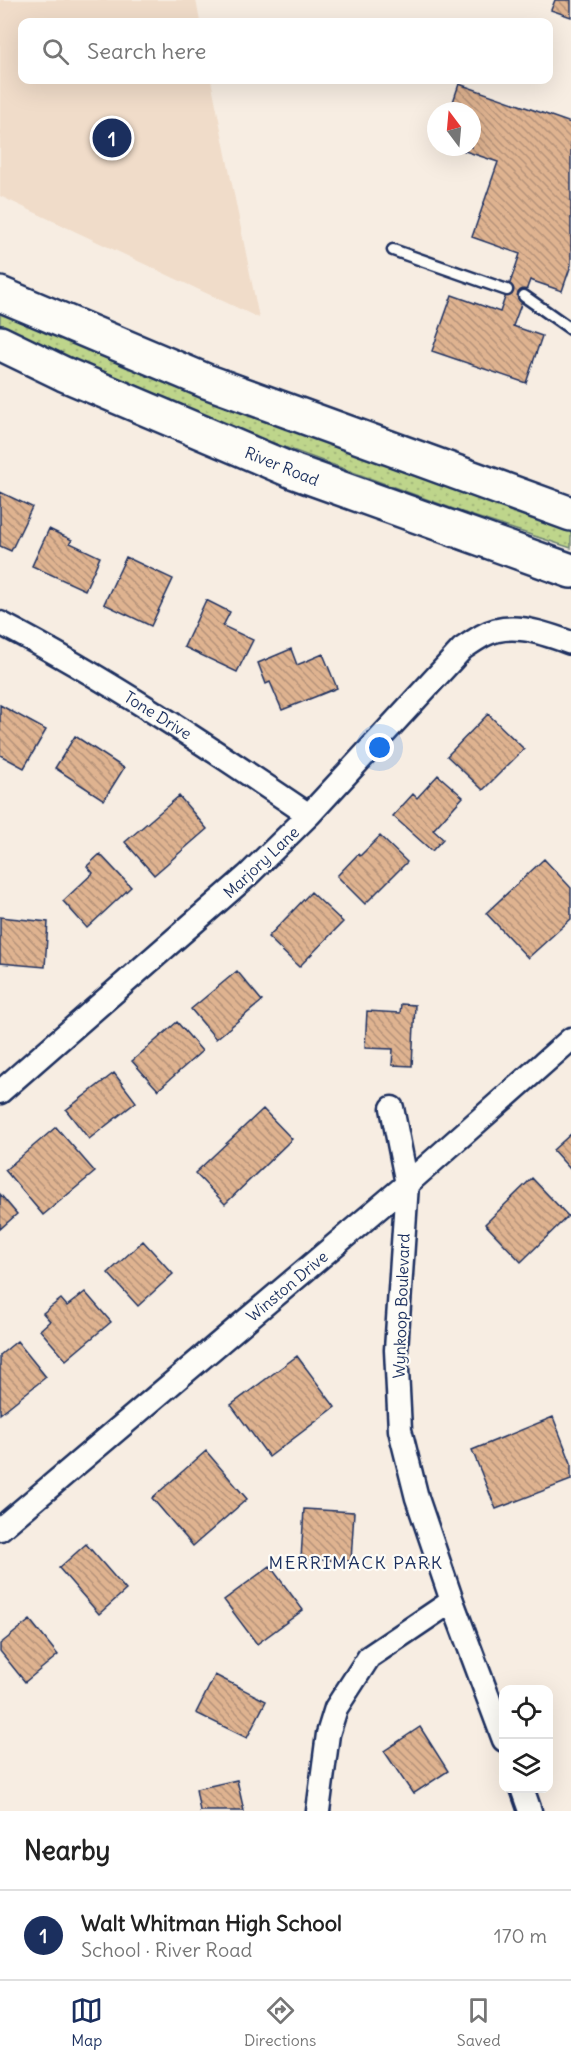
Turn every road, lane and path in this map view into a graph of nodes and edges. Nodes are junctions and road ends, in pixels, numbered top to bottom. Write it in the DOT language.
graph roads {
  1 [pos="393,250"];
  2 [pos="507,290"];
  3 [pos="0,294"];
  4 [pos="524,296"];
  5 [pos="571,329"];
  6 [pos="0,343"];
  7 [pos="571,514"];
  8 [pos="571,571"];
  9 [pos="0,623"];
  10 [pos="571,642"];
  11 [pos="309,815"];
  12 [pos="571,1039"];
  13 [pos="5,1079"];
  14 [pos="392,1108"];
  15 [pos="407,1184"];
  16 [pos="0,1529"];
  17 [pos="452,1601"];
  18 [pos="504,1739"];
  19 [pos="524,1793"];
  20 [pos="318,1811"];
  21 [pos="530,1811"];
  1 -- 2 [label="lane"];
  3 -- 7 [label="main road"];
  4 -- 5 [label="lane"];
  6 -- 8 [label="main road, River Road"];
  9 -- 11 [label="street, Tone Drive"];
  10 -- 11 [label="street, Marjory Lane"];
  11 -- 13 [label="street, Marjory Lane"];
  12 -- 15 [label="street, Winston Drive"];
  14 -- 15 [label="street, Wynkoop Boulevard"];
  15 -- 16 [label="street, Winston Drive"];
  15 -- 17 [label="street, Wynkoop Boulevard"];
  17 -- 18 [label="street, Wynkoop Boulevard"];
  17 -- 20 [label="street"];
  19 -- 21 [label="street"];
}
